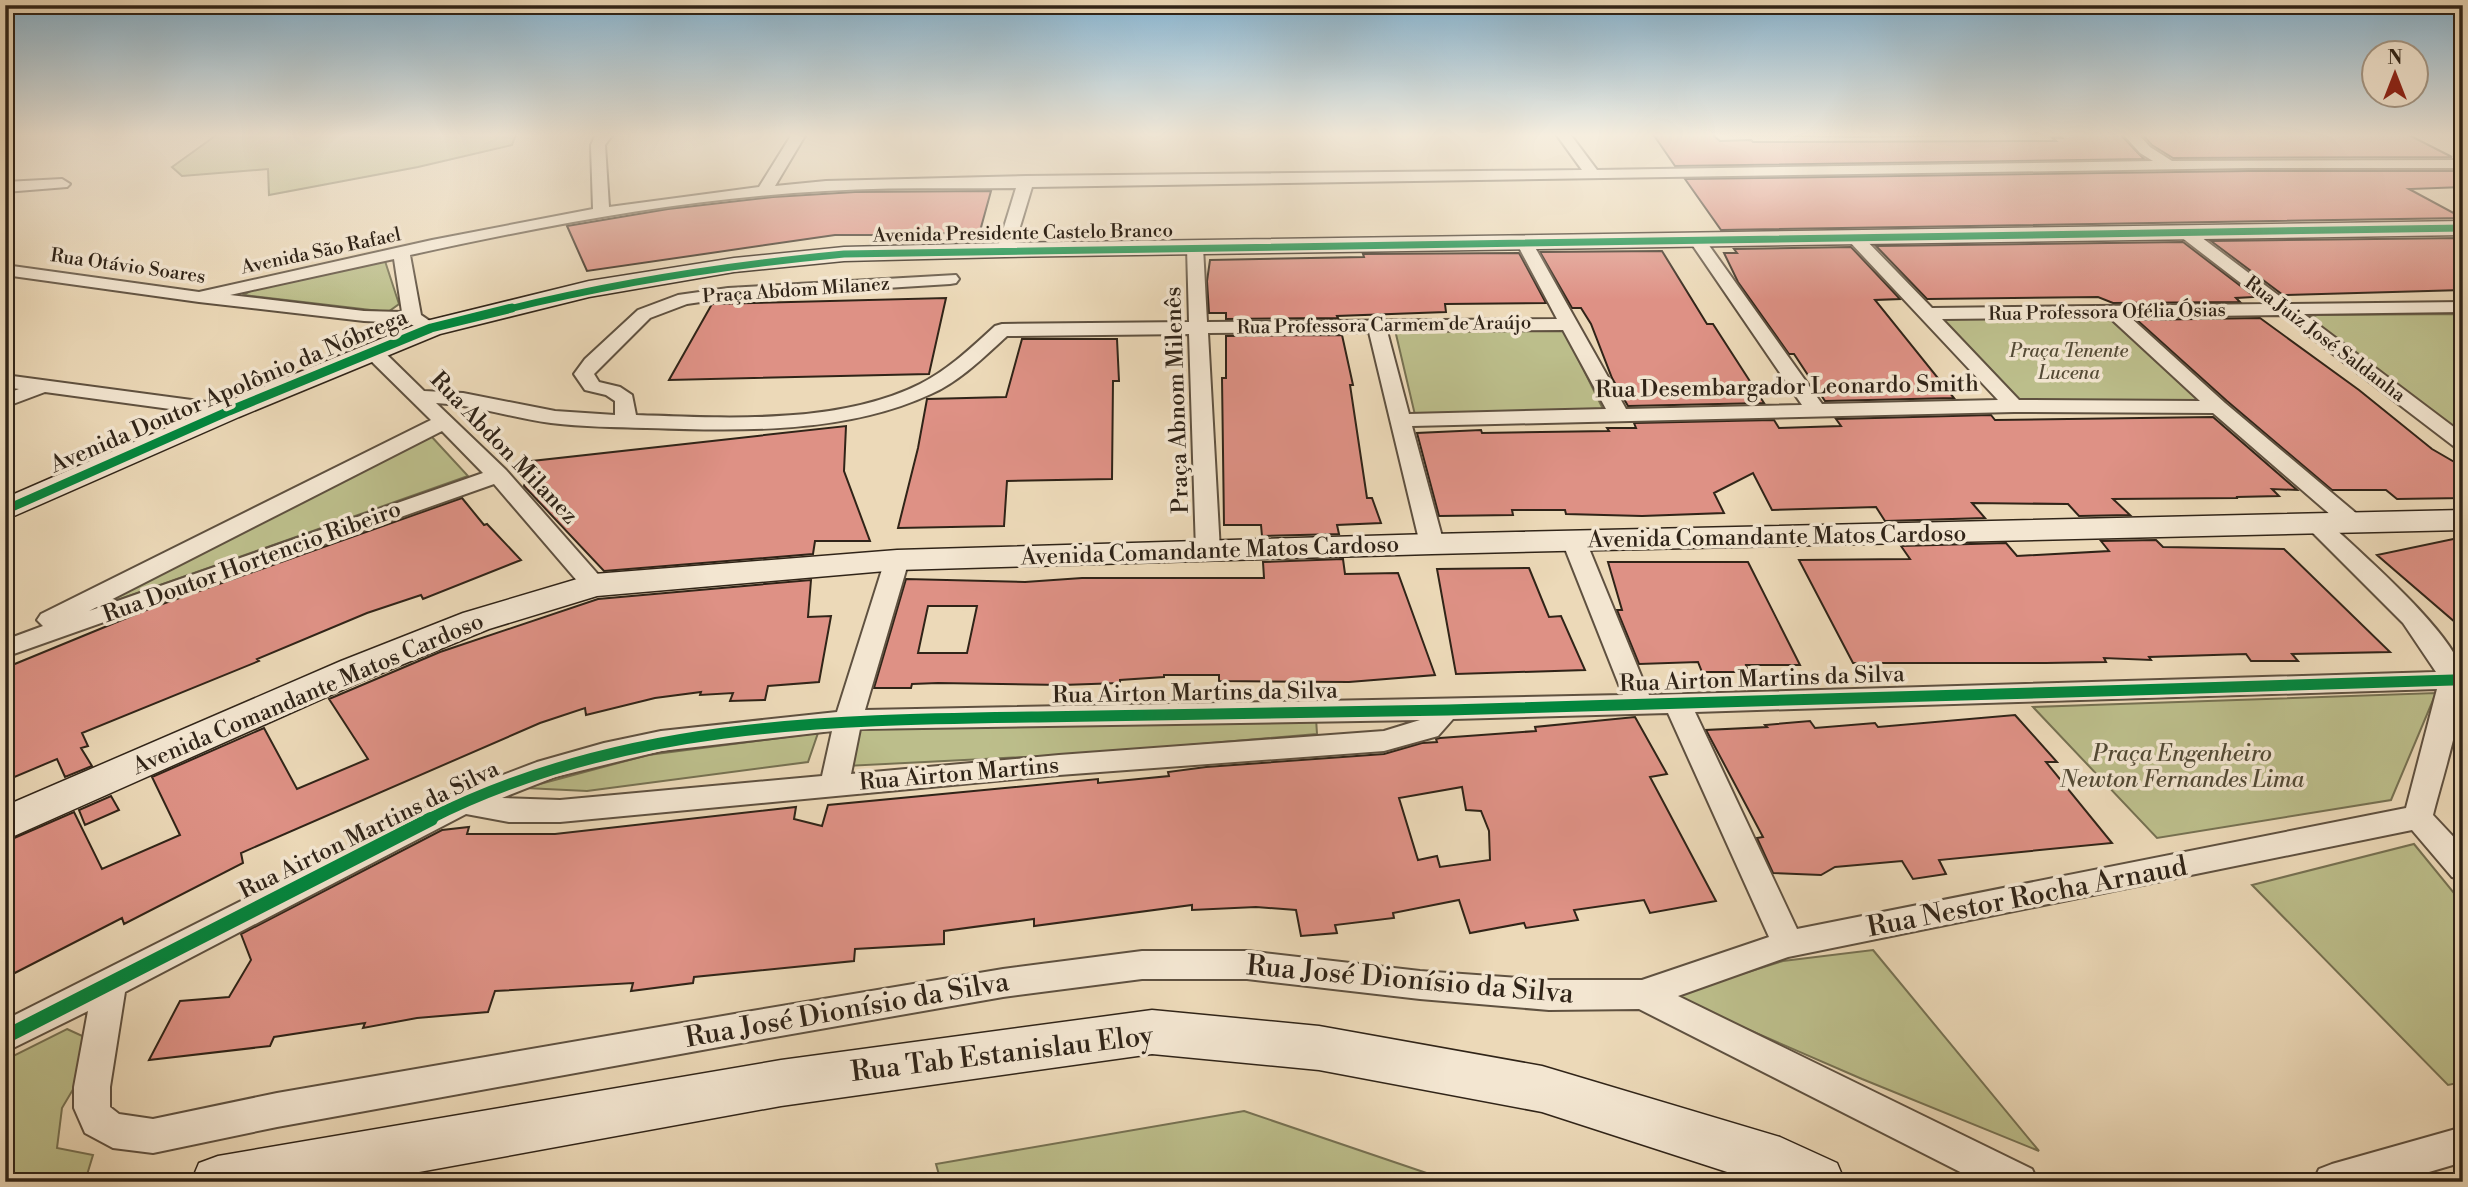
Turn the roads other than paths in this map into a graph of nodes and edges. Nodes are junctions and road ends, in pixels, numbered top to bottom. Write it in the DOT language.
graph roads {
  1 [pos="600,189"];
  2 [pos="762,189"];
  3 [pos="1023,189"];
  4 [pos="601,214"];
  5 [pos="2463,228"];
  6 [pos="2187,234"];
  7 [pos="1855,238"];
  8 [pos="1697,240"];
  9 [pos="1524,242"];
  10 [pos="1195,247"];
  11 [pos="1005,250"];
  12 [pos="401,253"];
  13 [pos="5,270"];
  14 [pos="950,279"];
  15 [pos="199,297"];
  16 [pos="2463,307"];
  17 [pos="2286,310"];
  18 [pos="2113,311"];
  19 [pos="1927,314"];
  20 [pos="422,323"];
  21 [pos="1376,324"];
  22 [pos="1570,324"];
  23 [pos="1199,327"];
  24 [pos="372,351"];
  25 [pos="5,381"];
  26 [pos="41,387"];
  27 [pos="418,397"];
  28 [pos="5,401"];
  29 [pos="2014,406"];
  30 [pos="2218,407"];
  31 [pos="229,411"];
  32 [pos="1817,411"];
  33 [pos="1620,416"];
  34 [pos="1400,420"];
  35 [pos="626,421"];
  36 [pos="444,422"];
  37 [pos="2463,444"];
  38 [pos="498,475"];
  39 [pos="5,510"];
  40 [pos="2463,520"];
  41 [pos="2317,524"];
  42 [pos="2355,524"];
  43 [pos="1574,541"];
  44 [pos="1432,544"];
  45 [pos="1208,551"];
  46 [pos="897,561"];
  47 [pos="594,585"];
  48 [pos="5,642"];
  49 [pos="5,649"];
  50 [pos="2453,680"];
  51 [pos="1677,702"];
  52 [pos="1639,703"];
  53 [pos="1446,710"];
  54 [pos="848,720"];
  55 [pos="834,785"];
  56 [pos="463,802"];
  57 [pos="2418,817"];
  58 [pos="5,824"];
  59 [pos="2463,868"];
  60 [pos="1788,944"];
  61 [pos="110,982"];
  62 [pos="1642,994"];
  63 [pos="5,1037"];
  64 [pos="2463,1144"];
  65 [pos="217,1182"];
  66 [pos="1818,1182"];
  67 [pos="2020,1182"];
  68 [pos="2332,1182"];
  1 -- 4 [label="street"];
  2 -- 4 [label="street, Avenida São Rafael"];
  3 -- 11 [label="street"];
  4 -- 12 [label="street, Avenida São Rafael"];
  5 -- 6 [label="main road, Avenida Presidente Castelo Branco"];
  6 -- 7 [label="main road, Avenida Presidente Castelo Branco"];
  6 -- 17 [label="street, Rua Juiz José Saldanha"];
  7 -- 8 [label="main road, Avenida Presidente Castelo Branco"];
  7 -- 19 [label="street"];
  8 -- 9 [label="main road, Avenida Presidente Castelo Branco"];
  8 -- 32 [label="street"];
  9 -- 10 [label="main road, Avenida Presidente Castelo Branco"];
  9 -- 22 [label="street"];
  10 -- 11 [label="main road, Avenida Presidente Castelo Branco"];
  10 -- 23 [label="street, Praça Abnom Milenês"];
  11 -- 20 [label="main road, Avenida Presidente Castelo Branco"];
  12 -- 15 [label="street, Avenida São Rafael"];
  12 -- 20 [label="street"];
  13 -- 15 [label="street, Rua Otávio Soares"];
  14 -- 35 [label="street, Praça Abdom Milanez"];
  15 -- 20 [label="street, Rua Otávio Soares"];
  16 -- 17 [label="street, Rua Professora Ofélia Ósias"];
  17 -- 18 [label="street, Rua Professora Ofélia Ósias"];
  17 -- 37 [label="street, Rua Juiz José Saldanha"];
  18 -- 19 [label="street, Rua Professora Ofélia Ósias"];
  18 -- 30 [label="street"];
  19 -- 29 [label="street"];
  20 -- 24 [label="main road, Avenida Doutor Apolônio da Nóbrega"];
  21 -- 22 [label="street, Rua Professora Carmem de Araújo"];
  21 -- 23 [label="street, Rua Professora Carmem de Araújo"];
  21 -- 34 [label="street"];
  22 -- 33 [label="street"];
  23 -- 35 [label="street"];
  23 -- 45 [label="street, Praça Abnom Milenês"];
  24 -- 27 [label="street, Rua Abdon Milanez"];
  24 -- 31 [label="main road, Avenida Doutor Apolônio da Nóbrega"];
  25 -- 26 [label="street"];
  26 -- 28 [label="street"];
  26 -- 31 [label="street"];
  27 -- 35 [label="street"];
  27 -- 36 [label="street, Rua Abdon Milanez"];
  29 -- 30 [label="street, Rua Desembargador Leonardo Smith"];
  29 -- 32 [label="street, Rua Desembargador Leonardo Smith"];
  30 -- 42 [label="street"];
  31 -- 39 [label="main road, Avenida Doutor Apolônio da Nóbrega"];
  32 -- 33 [label="street, Rua Desembargador Leonardo Smith"];
  33 -- 34 [label="street, Rua Desembargador Leonardo Smith"];
  34 -- 44 [label="street"];
  36 -- 38 [label="street, Rua Abdon Milanez"];
  36 -- 48 [label="street, Rua Doutor Hortencio Ribeiro"];
  38 -- 47 [label="street, Rua Abdon Milanez"];
  38 -- 49 [label="street, Rua Doutor Hortencio Ribeiro"];
  40 -- 42 [label="main road, Avenida Comandante Matos Cardoso"];
  41 -- 42 [label="main road, Avenida Comandante Matos Cardoso"];
  41 -- 43 [label="main road, Avenida Comandante Matos Cardoso"];
  41 -- 50 [label="street"];
  43 -- 44 [label="main road, Avenida Comandante Matos Cardoso"];
  43 -- 52 [label="street"];
  44 -- 45 [label="main road, Avenida Comandante Matos Cardoso"];
  45 -- 46 [label="main road, Avenida Comandante Matos Cardoso"];
  46 -- 47 [label="main road, Avenida Comandante Matos Cardoso"];
  46 -- 54 [label="street"];
  47 -- 58 [label="main road, Avenida Comandante Matos Cardoso"];
  50 -- 51 [label="street, Rua Airton Martins da Silva"];
  50 -- 57 [label="street"];
  51 -- 52 [label="street, Rua Airton Martins da Silva"];
  51 -- 60 [label="street"];
  52 -- 53 [label="street, Rua Airton Martins da Silva"];
  53 -- 54 [label="street, Rua Airton Martins da Silva"];
  53 -- 55 [label="street, Rua Airton Martins"];
  54 -- 55 [label="street"];
  54 -- 56 [label="street, Rua Airton Martins da Silva"];
  55 -- 56 [label="street, Rua Airton Martins"];
  56 -- 61 [label="street, Rua Airton Martins da Silva"];
  57 -- 59 [label="street"];
  57 -- 60 [label="street, Rua Nestor Rocha Arnaud"];
  60 -- 62 [label="street, Rua Nestor Rocha Arnaud"];
  61 -- 62 [label="street, Rua José Dionísio da Silva"];
  61 -- 63 [label="street, Rua Airton Martins da Silva"];
  62 -- 67 [label="street"];
  64 -- 68 [label="street"];
  65 -- 66 [label="main road, Rua Tab Estanislau Eloy"];
}
